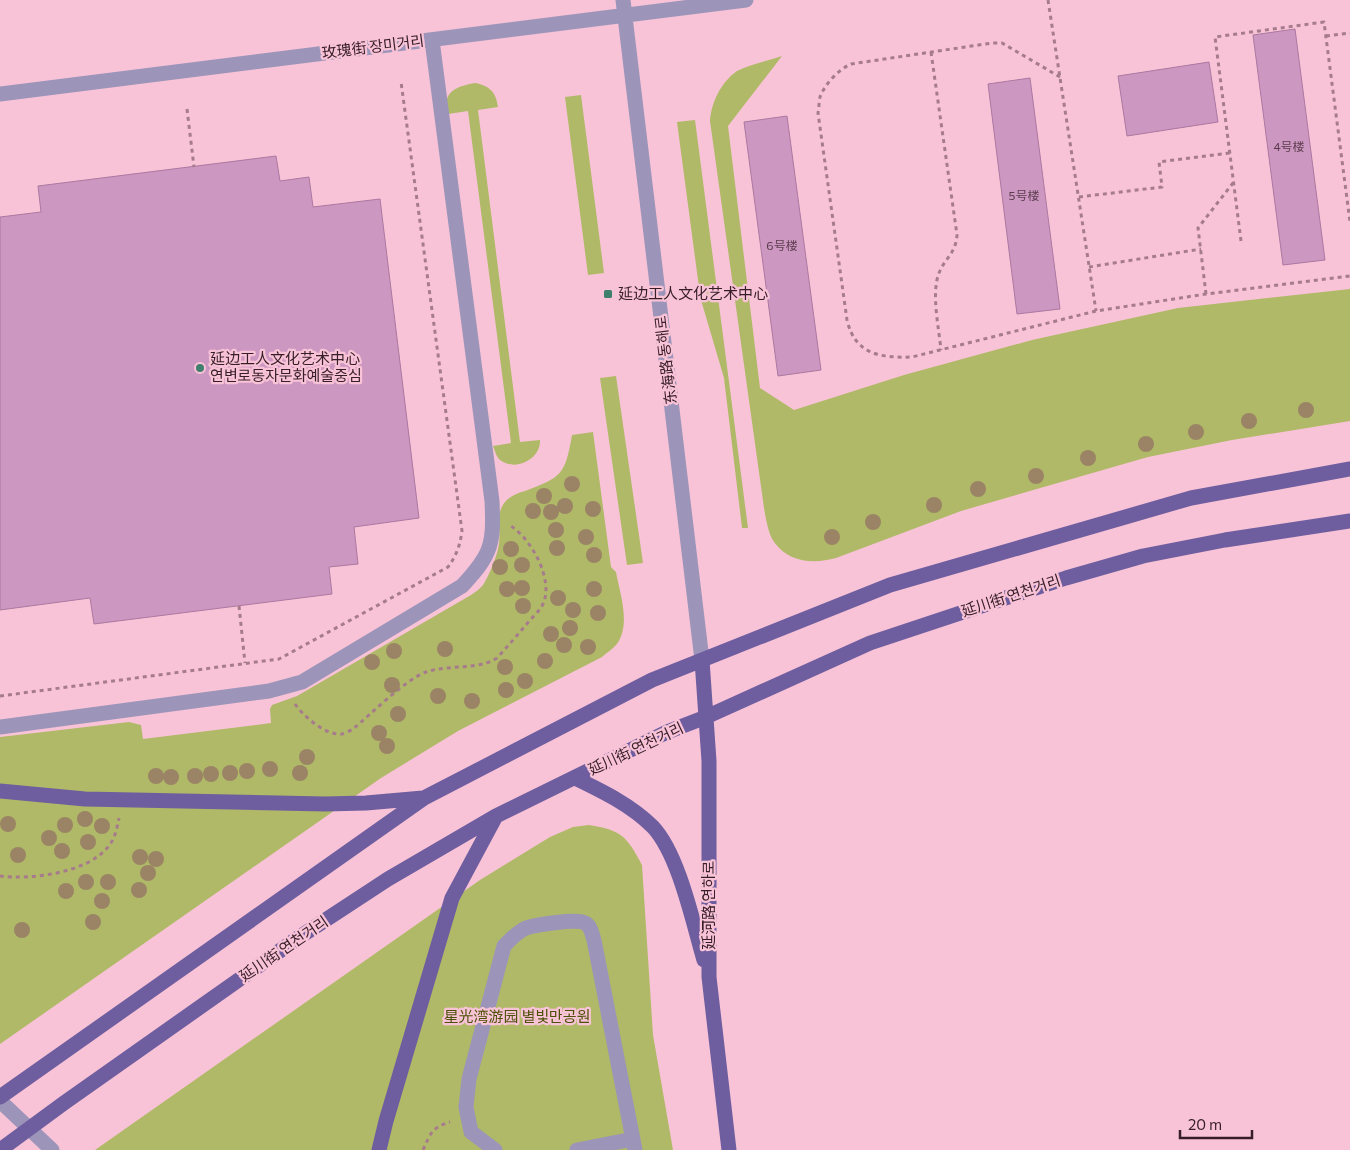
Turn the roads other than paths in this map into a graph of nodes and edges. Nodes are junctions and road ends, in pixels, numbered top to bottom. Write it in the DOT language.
graph roads {
  1 [pos="623,0"];
  2 [pos="746,0"];
  3 [pos="625,16"];
  4 [pos="432,40"];
  5 [pos="0,94"];
  6 [pos="1350,469"];
  7 [pos="1350,521"];
  8 [pos="702,660"];
  9 [pos="706,717"];
  10 [pos="0,727"];
  11 [pos="574,778"];
  12 [pos="0,791"];
  13 [pos="424,798"];
  14 [pos="496,816"];
  15 [pos="709,977"];
  16 [pos="0,1097"];
  17 [pos="0,1101"];
  18 [pos="634,1145"];
  19 [pos="0,1150"];
  20 [pos="52,1150"];
  21 [pos="379,1150"];
  22 [pos="495,1150"];
  23 [pos="576,1150"];
  24 [pos="729,1150"];
  1 -- 3 [label="street, 东海路 동해로"];
  2 -- 3 [label="street, 玫瑰街 장미거리"];
  3 -- 4 [label="street, 玫瑰街 장미거리"];
  3 -- 8 [label="street, 东海路 동해로"];
  4 -- 5 [label="street, 玫瑰街 장미거리"];
  4 -- 10 [label="street"];
  6 -- 8 [label="main road"];
  7 -- 9 [label="main road, 延川街 연천거리"];
  8 -- 9 [label="main road, 延河路 연하로"];
  8 -- 13 [label="main road"];
  9 -- 11 [label="main road, 延川街 연천거리"];
  9 -- 15 [label="main road, 延河路 연하로"];
  11 -- 14 [label="main road, 延川街 연천거리"];
  11 -- 15 [label="main road"];
  12 -- 13 [label="main road"];
  13 -- 16 [label="main road"];
  14 -- 19 [label="main road, 延川街 연천거리"];
  14 -- 21 [label="main road"];
  15 -- 24 [label="main road, 延河路 연하로"];
  17 -- 20 [label="street"];
  18 -- 22 [label="street"];
  18 -- 23 [label="street"];
}
